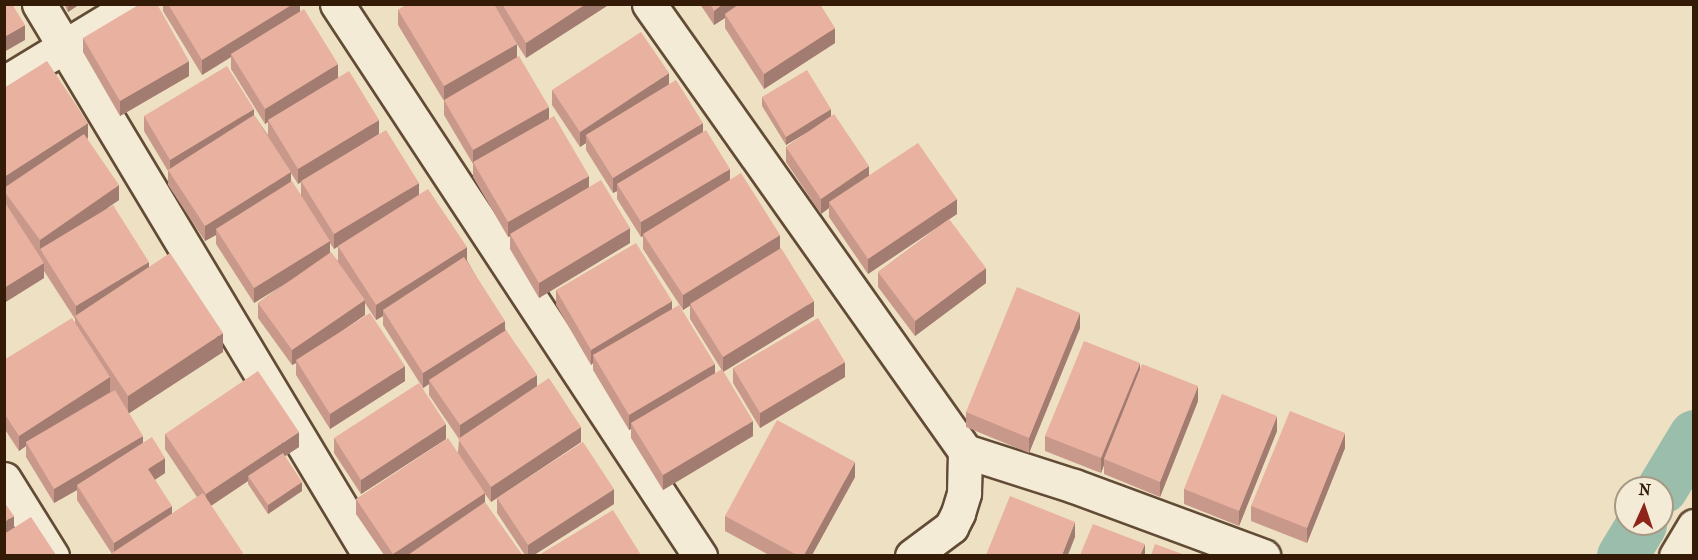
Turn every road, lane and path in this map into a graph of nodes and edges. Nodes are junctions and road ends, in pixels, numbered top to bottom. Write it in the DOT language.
graph roads {
  1 [pos="39,4"];
  2 [pos="134,4"];
  3 [pos="337,4"];
  4 [pos="649,4"];
  5 [pos="65,45"];
  6 [pos="4,83"];
  7 [pos="964,452"];
  8 [pos="4,479"];
  9 [pos="1694,526"];
  10 [pos="52,555"];
  11 [pos="370,555"];
  12 [pos="700,555"];
  13 [pos="912,555"];
  14 [pos="1263,555"];
  15 [pos="1677,555"];
  1 -- 5 [label="street"];
  2 -- 5 [label="street"];
  3 -- 12 [label="street"];
  4 -- 7 [label="street"];
  5 -- 6 [label="street"];
  5 -- 11 [label="street"];
  7 -- 13 [label="street"];
  7 -- 14 [label="street"];
  8 -- 10 [label="street"];
  9 -- 15 [label="street"];
}
